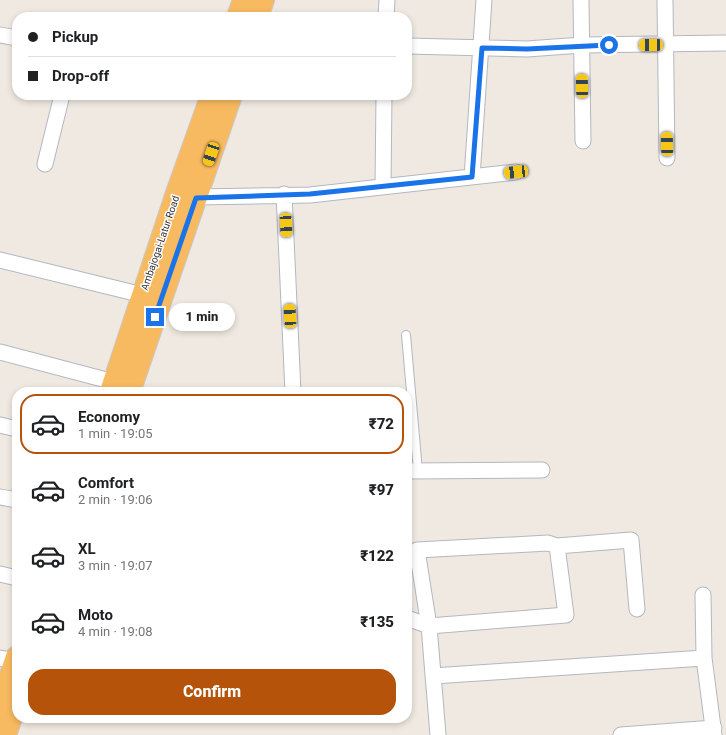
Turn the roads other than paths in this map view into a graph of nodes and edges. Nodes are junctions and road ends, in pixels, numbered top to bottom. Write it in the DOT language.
graph roads {
  1 [pos="244,0"];
  2 [pos="263,0"];
  3 [pos="387,0"];
  4 [pos="484,0"];
  5 [pos="581,0"];
  6 [pos="665,0"];
  7 [pos="240,12"];
  8 [pos="259,12"];
  9 [pos="386,12"];
  10 [pos="0,35"];
  11 [pos="12,37"];
  12 [pos="726,43"];
  13 [pos="582,45"];
  14 [pos="665,45"];
  15 [pos="412,46"];
  16 [pos="482,48"];
  17 [pos="61,100"];
  18 [pos="210,100"];
  19 [pos="229,100"];
  20 [pos="384,100"];
  21 [pos="583,142"];
  22 [pos="667,158"];
  23 [pos="45,164"];
  24 [pos="516,172"];
  25 [pos="472,177"];
  26 [pos="383,186"];
  27 [pos="284,194"];
  28 [pos="196,198"];
  29 [pos="0,260"];
  30 [pos="143,295"];
  31 [pos="406,335"];
  32 [pos="0,352"];
  33 [pos="112,387"];
  34 [pos="119,387"];
  35 [pos="119,387"];
  36 [pos="293,387"];
  37 [pos="408,387"];
  38 [pos="0,425"];
  39 [pos="12,428"];
  40 [pos="542,470"];
  41 [pos="412,471"];
  42 [pos="0,496"];
  43 [pos="12,499"];
  44 [pos="557,546"];
  45 [pos="0,574"];
  46 [pos="12,577"];
  47 [pos="703,595"];
  48 [pos="637,609"];
  49 [pos="412,620"];
  50 [pos="429,626"];
  51 [pos="704,658"];
  52 [pos="11,659"];
  53 [pos="433,676"];
  54 [pos="0,707"];
  55 [pos="12,716"];
  56 [pos="714,731"];
  57 [pos="6,735"];
  58 [pos="438,735"];
  59 [pos="622,735"];
  1 -- 7 [label="highway"];
  2 -- 8 [label="highway"];
  3 -- 9 [label="street"];
  4 -- 16 [label="street"];
  5 -- 13 [label="street"];
  6 -- 14 [label="street"];
  10 -- 11 [label="street"];
  12 -- 14 [label="street"];
  13 -- 14 [label="street"];
  13 -- 16 [label="street"];
  13 -- 21 [label="street"];
  14 -- 22 [label="street"];
  15 -- 16 [label="street"];
  16 -- 25 [label="street"];
  17 -- 23 [label="street"];
  18 -- 30 [label="highway, Ambajogai-Latur Road"];
  19 -- 28 [label="highway"];
  20 -- 26 [label="street"];
  24 -- 25 [label="street"];
  25 -- 26 [label="street"];
  26 -- 27 [label="street"];
  27 -- 28 [label="street"];
  27 -- 36 [label="street"];
  28 -- 35 [label="highway"];
  29 -- 30 [label="street"];
  30 -- 34 [label="highway, Ambajogai-Latur Road"];
  31 -- 37 [label="lane"];
  32 -- 33 [label="street"];
  38 -- 39 [label="street"];
  40 -- 41 [label="street"];
  42 -- 43 [label="street"];
  44 -- 48 [label="street"];
  44 -- 50 [label="street"];
  44 -- 50 [label="street"];
  45 -- 46 [label="street"];
  47 -- 51 [label="street"];
  49 -- 50 [label="street"];
  50 -- 53 [label="street"];
  51 -- 53 [label="street"];
  51 -- 56 [label="street"];
  52 -- 54 [label="highway"];
  53 -- 58 [label="street"];
  55 -- 57 [label="highway"];
  56 -- 59 [label="street"];
}
